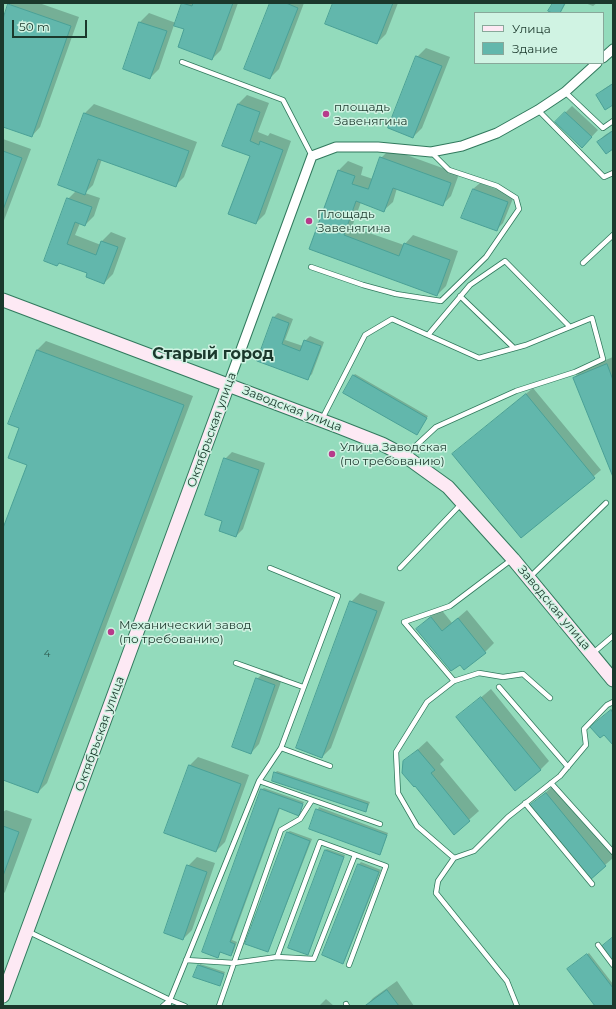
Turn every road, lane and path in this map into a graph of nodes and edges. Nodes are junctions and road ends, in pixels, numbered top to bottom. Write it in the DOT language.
graph roads {
  1 [pos="613,49"];
  2 [pos="604,57"];
  3 [pos="182,62"];
  4 [pos="596,64"];
  5 [pos="565,92"];
  6 [pos="538,110"];
  7 [pos="613,121"];
  8 [pos="431,152"];
  9 [pos="312,156"];
  10 [pos="613,173"];
  11 [pos="613,235"];
  12 [pos="583,263"];
  13 [pos="311,267"];
  14 [pos="460,296"];
  15 [pos="3,300"];
  16 [pos="570,327"];
  17 [pos="428,335"];
  18 [pos="514,348"];
  19 [pos="228,385"];
  20 [pos="322,420"];
  21 [pos="405,456"];
  22 [pos="462,503"];
  23 [pos="606,503"];
  24 [pos="513,559"];
  25 [pos="270,568"];
  26 [pos="400,568"];
  27 [pos="528,578"];
  28 [pos="613,636"];
  29 [pos="592,654"];
  30 [pos="236,663"];
  31 [pos="613,680"];
  32 [pos="454,681"];
  33 [pos="304,687"];
  34 [pos="499,687"];
  35 [pos="550,698"];
  36 [pos="613,702"];
  37 [pos="281,748"];
  38 [pos="330,766"];
  39 [pos="568,767"];
  40 [pos="259,781"];
  41 [pos="551,783"];
  42 [pos="312,800"];
  43 [pos="525,803"];
  44 [pos="380,824"];
  45 [pos="613,852"];
  46 [pos="355,855"];
  47 [pos="454,858"];
  48 [pos="592,884"];
  49 [pos="27,931"];
  50 [pos="598,945"];
  51 [pos="277,957"];
  52 [pos="186,960"];
  53 [pos="234,964"];
  54 [pos="349,965"];
  55 [pos="613,965"];
  56 [pos="3,996"];
  57 [pos="170,1000"];
  58 [pos="163,1006"];
  59 [pos="168,1006"];
  60 [pos="185,1006"];
  61 [pos="219,1006"];
  62 [pos="518,1006"];
  1 -- 2 [label="street"];
  3 -- 9 [label="lane"];
  4 -- 5 [label="street"];
  5 -- 6 [label="street"];
  5 -- 7 [label="lane"];
  6 -- 8 [label="street"];
  6 -- 10 [label="lane"];
  8 -- 9 [label="street"];
  8 -- 13 [label="lane"];
  9 -- 19 [label="street, Октябрьская улица"];
  11 -- 12 [label="lane"];
  14 -- 16 [label="lane"];
  14 -- 17 [label="lane"];
  14 -- 18 [label="lane"];
  15 -- 19 [label="street, Заводская улица"];
  16 -- 18 [label="lane"];
  16 -- 21 [label="lane"];
  17 -- 18 [label="lane"];
  17 -- 20 [label="lane"];
  19 -- 20 [label="street, Заводская улица"];
  19 -- 49 [label="street, Октябрьская улица"];
  20 -- 21 [label="street, Заводская улица"];
  21 -- 22 [label="street, Заводская улица"];
  22 -- 24 [label="street, Заводская улица"];
  22 -- 26 [label="lane"];
  23 -- 27 [label="lane"];
  24 -- 27 [label="street, Заводская улица"];
  24 -- 32 [label="lane"];
  25 -- 33 [label="lane"];
  27 -- 29 [label="street, Заводская улица"];
  28 -- 29 [label="lane"];
  29 -- 31 [label="street, Заводская улица"];
  30 -- 33 [label="lane"];
  32 -- 35 [label="lane"];
  32 -- 47 [label="lane"];
  33 -- 37 [label="lane"];
  34 -- 39 [label="lane"];
  36 -- 39 [label="lane"];
  37 -- 38 [label="lane"];
  37 -- 40 [label="lane"];
  39 -- 41 [label="lane"];
  40 -- 42 [label="lane"];
  40 -- 52 [label="lane"];
  41 -- 43 [label="lane"];
  41 -- 45 [label="lane"];
  42 -- 44 [label="lane"];
  42 -- 53 [label="lane"];
  43 -- 47 [label="lane"];
  43 -- 48 [label="lane"];
  46 -- 51 [label="lane"];
  46 -- 51 [label="lane"];
  46 -- 54 [label="lane"];
  47 -- 62 [label="lane"];
  49 -- 56 [label="street, Октябрьская улица"];
  49 -- 57 [label="lane"];
  50 -- 55 [label="lane"];
  51 -- 53 [label="lane"];
  52 -- 53 [label="lane"];
  52 -- 57 [label="lane"];
  53 -- 61 [label="lane"];
  57 -- 58 [label="lane"];
  57 -- 59 [label="lane"];
  57 -- 60 [label="lane"];
}
